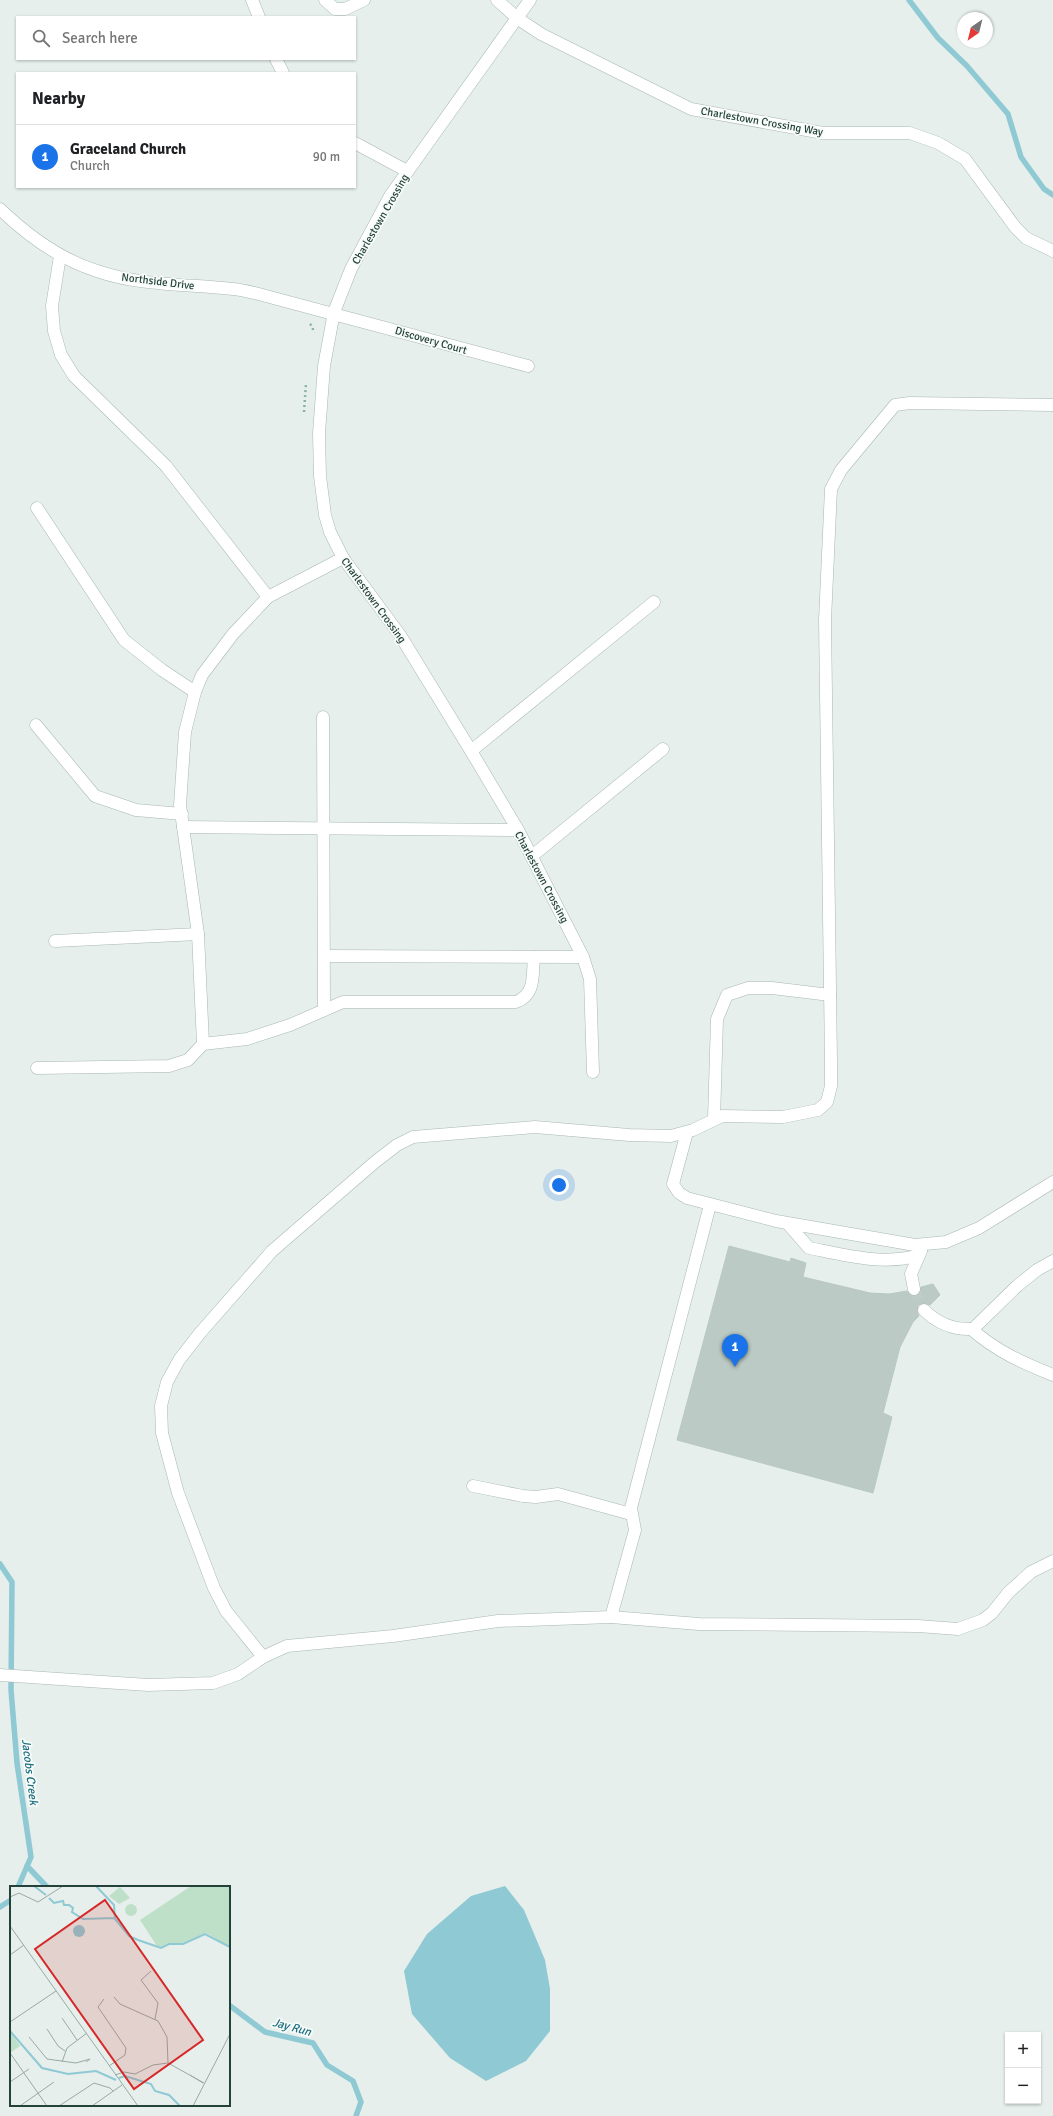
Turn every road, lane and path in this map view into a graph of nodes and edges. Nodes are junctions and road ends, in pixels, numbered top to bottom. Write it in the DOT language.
graph roads {
  1 [pos="252,0"];
  2 [pos="325,0"];
  3 [pos="364,0"];
  4 [pos="497,0"];
  5 [pos="530,0"];
  6 [pos="259,16"];
  7 [pos="517,18"];
  8 [pos="276,60"];
  9 [pos="282,72"];
  10 [pos="356,144"];
  11 [pos="407,171"];
  12 [pos="0,209"];
  13 [pos="1053,251"];
  14 [pos="60,256"];
  15 [pos="334,312"];
  16 [pos="309,323"];
  17 [pos="314,338"];
  18 [pos="528,366"];
  19 [pos="307,376"];
  20 [pos="1053,405"];
  21 [pos="304,415"];
  22 [pos="37,508"];
  23 [pos="343,558"];
  24 [pos="268,597"];
  25 [pos="654,602"];
  26 [pos="195,692"];
  27 [pos="323,717"];
  28 [pos="36,725"];
  29 [pos="663,749"];
  30 [pos="471,751"];
  31 [pos="182,814"];
  32 [pos="183,827"];
  33 [pos="323,830"];
  34 [pos="518,830"];
  35 [pos="532,856"];
  36 [pos="198,934"];
  37 [pos="55,941"];
  38 [pos="325,956"];
  39 [pos="534,957"];
  40 [pos="584,957"];
  41 [pos="830,995"];
  42 [pos="324,1009"];
  43 [pos="203,1044"];
  44 [pos="37,1068"];
  45 [pos="593,1072"];
  46 [pos="711,1120"];
  47 [pos="687,1132"];
  48 [pos="1053,1182"];
  49 [pos="710,1205"];
  50 [pos="788,1224"];
  51 [pos="924,1244"];
  52 [pos="919,1255"];
  53 [pos="1053,1261"];
  54 [pos="914,1289"];
  55 [pos="924,1310"];
  56 [pos="971,1329"];
  57 [pos="1053,1375"];
  58 [pos="473,1486"];
  59 [pos="631,1514"];
  60 [pos="1053,1561"];
  61 [pos="611,1617"];
  62 [pos="263,1656"];
  63 [pos="0,1675"];
  1 -- 6 [label="street"];
  2 -- 3 [label="street"];
  4 -- 7 [label="street"];
  5 -- 7 [label="street, Charlestown Crossing"];
  7 -- 11 [label="street, Charlestown Crossing"];
  7 -- 13 [label="street, Charlestown Crossing Way"];
  8 -- 9 [label="street"];
  10 -- 11 [label="street"];
  11 -- 15 [label="street, Charlestown Crossing"];
  12 -- 14 [label="street, Northside Drive"];
  14 -- 15 [label="street, Northside Drive"];
  14 -- 24 [label="street"];
  15 -- 18 [label="street, Discovery Court"];
  15 -- 23 [label="street, Charlestown Crossing"];
  16 -- 17 [label="path"];
  19 -- 21 [label="path"];
  20 -- 41 [label="street"];
  22 -- 26 [label="street"];
  23 -- 24 [label="street"];
  23 -- 30 [label="street, Charlestown Crossing"];
  24 -- 26 [label="street"];
  25 -- 30 [label="street"];
  26 -- 31 [label="street"];
  27 -- 33 [label="street"];
  28 -- 31 [label="street"];
  29 -- 35 [label="street"];
  30 -- 34 [label="street, Charlestown Crossing"];
  31 -- 32 [label="street"];
  32 -- 33 [label="street"];
  32 -- 36 [label="street"];
  33 -- 34 [label="street"];
  33 -- 38 [label="street"];
  34 -- 35 [label="street, Charlestown Crossing"];
  35 -- 40 [label="street, Charlestown Crossing"];
  36 -- 37 [label="street"];
  36 -- 43 [label="street"];
  38 -- 39 [label="street"];
  38 -- 42 [label="street"];
  39 -- 40 [label="street"];
  39 -- 42 [label="street"];
  40 -- 45 [label="street, Charlestown Crossing"];
  41 -- 46 [label="street"];
  41 -- 46 [label="street"];
  42 -- 43 [label="street"];
  43 -- 44 [label="street"];
  46 -- 47 [label="street"];
  47 -- 49 [label="street"];
  47 -- 62 [label="street"];
  48 -- 51 [label="street"];
  49 -- 50 [label="street"];
  49 -- 59 [label="street"];
  50 -- 51 [label="street"];
  50 -- 52 [label="street"];
  51 -- 52 [label="street"];
  52 -- 54 [label="street"];
  53 -- 56 [label="street"];
  55 -- 56 [label="street"];
  56 -- 57 [label="street"];
  58 -- 59 [label="street"];
  59 -- 61 [label="street"];
  60 -- 61 [label="street"];
  61 -- 62 [label="street"];
  62 -- 63 [label="street"];
}
